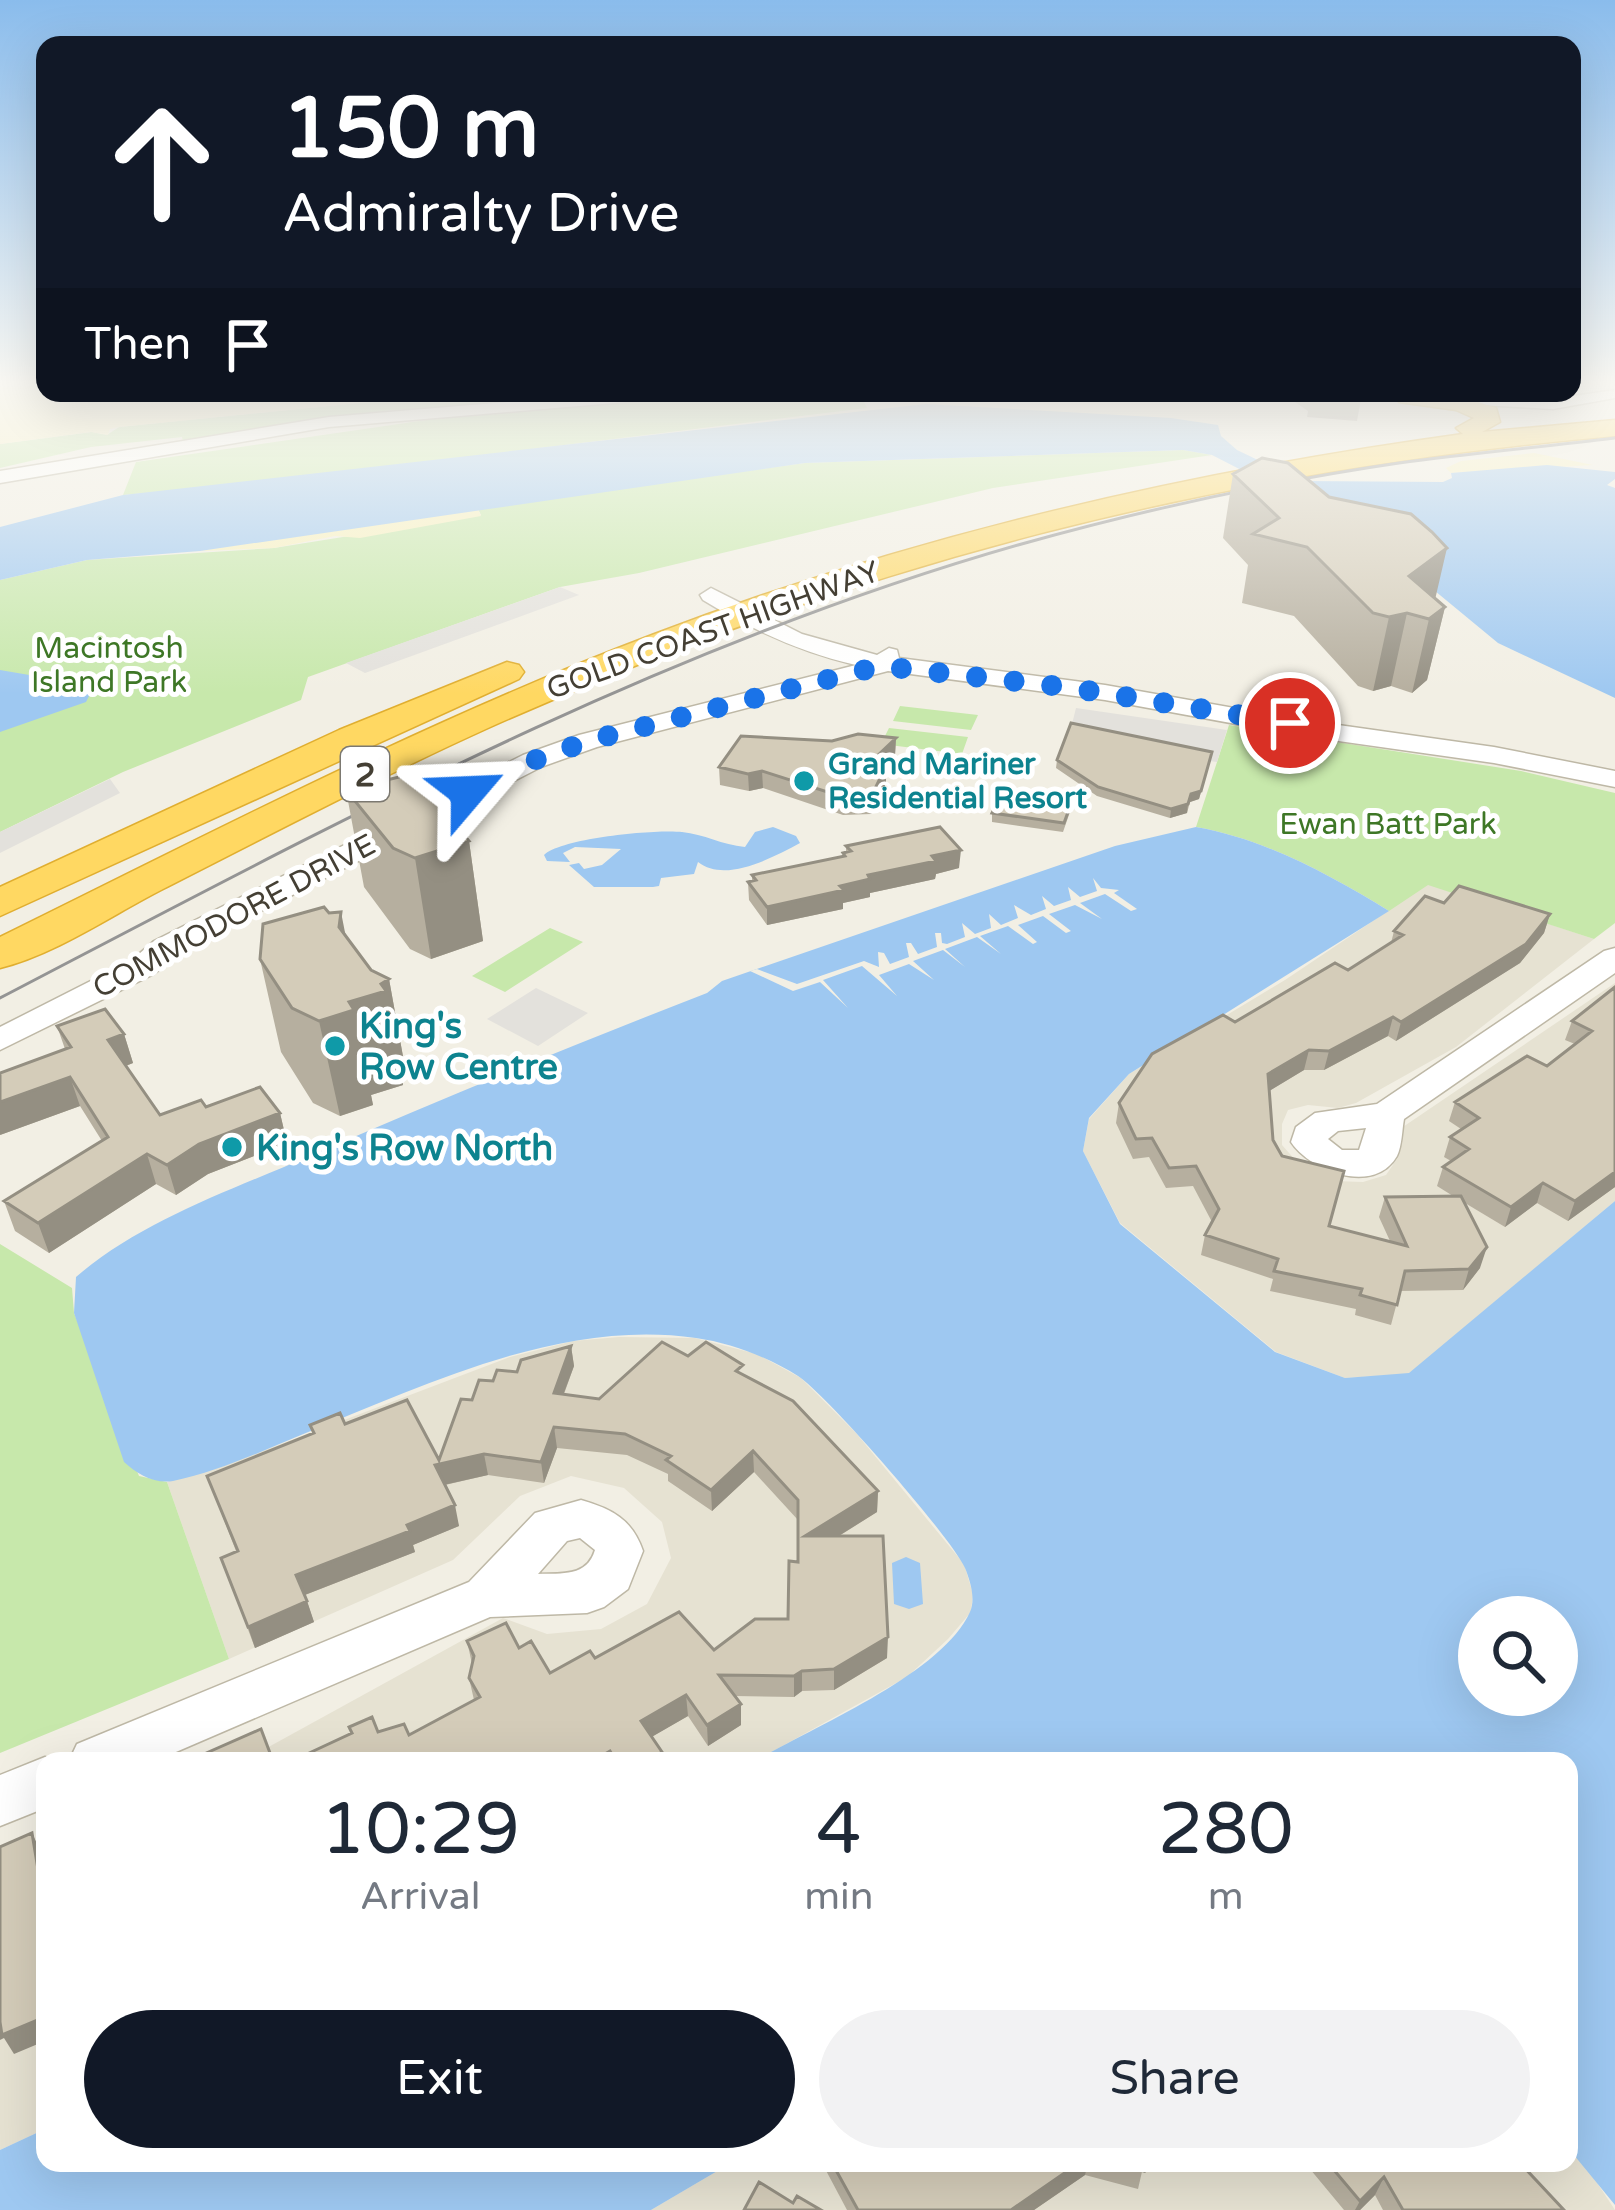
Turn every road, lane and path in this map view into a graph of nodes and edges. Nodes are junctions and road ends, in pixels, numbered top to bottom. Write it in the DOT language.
graph roads {
  1 [pos="1108,488"];
  2 [pos="1185,488"];
  3 [pos="737,606"];
  4 [pos="819,650"];
  5 [pos="884,660"];
  6 [pos="794,689"];
  7 [pos="1615,779"];
  8 [pos="0,903"];
  9 [pos="0,953"];
  10 [pos="1615,958"];
  11 [pos="0,1040"];
  12 [pos="1388,1114"];
  13 [pos="486,1597"];
  14 [pos="117,1752"];
  15 [pos="36,1786"];
  16 [pos="0,1801"];
  1 -- 3 [label="highway, GOLD COAST HIGHWAY / 2"];
  2 -- 3 [label="highway, GOLD COAST HIGHWAY / 2"];
  3 -- 4 [label="street"];
  3 -- 5 [label="street"];
  3 -- 8 [label="highway, GOLD COAST HIGHWAY / 2"];
  3 -- 9 [label="highway, GOLD COAST HIGHWAY / 2"];
  4 -- 5 [label="street"];
  4 -- 6 [label="street"];
  5 -- 6 [label="street, COMMODORE DRIVE"];
  5 -- 7 [label="street"];
  6 -- 11 [label="street, COMMODORE DRIVE"];
  10 -- 12 [label="street"];
  13 -- 14 [label="street"];
  15 -- 16 [label="street"];
}
